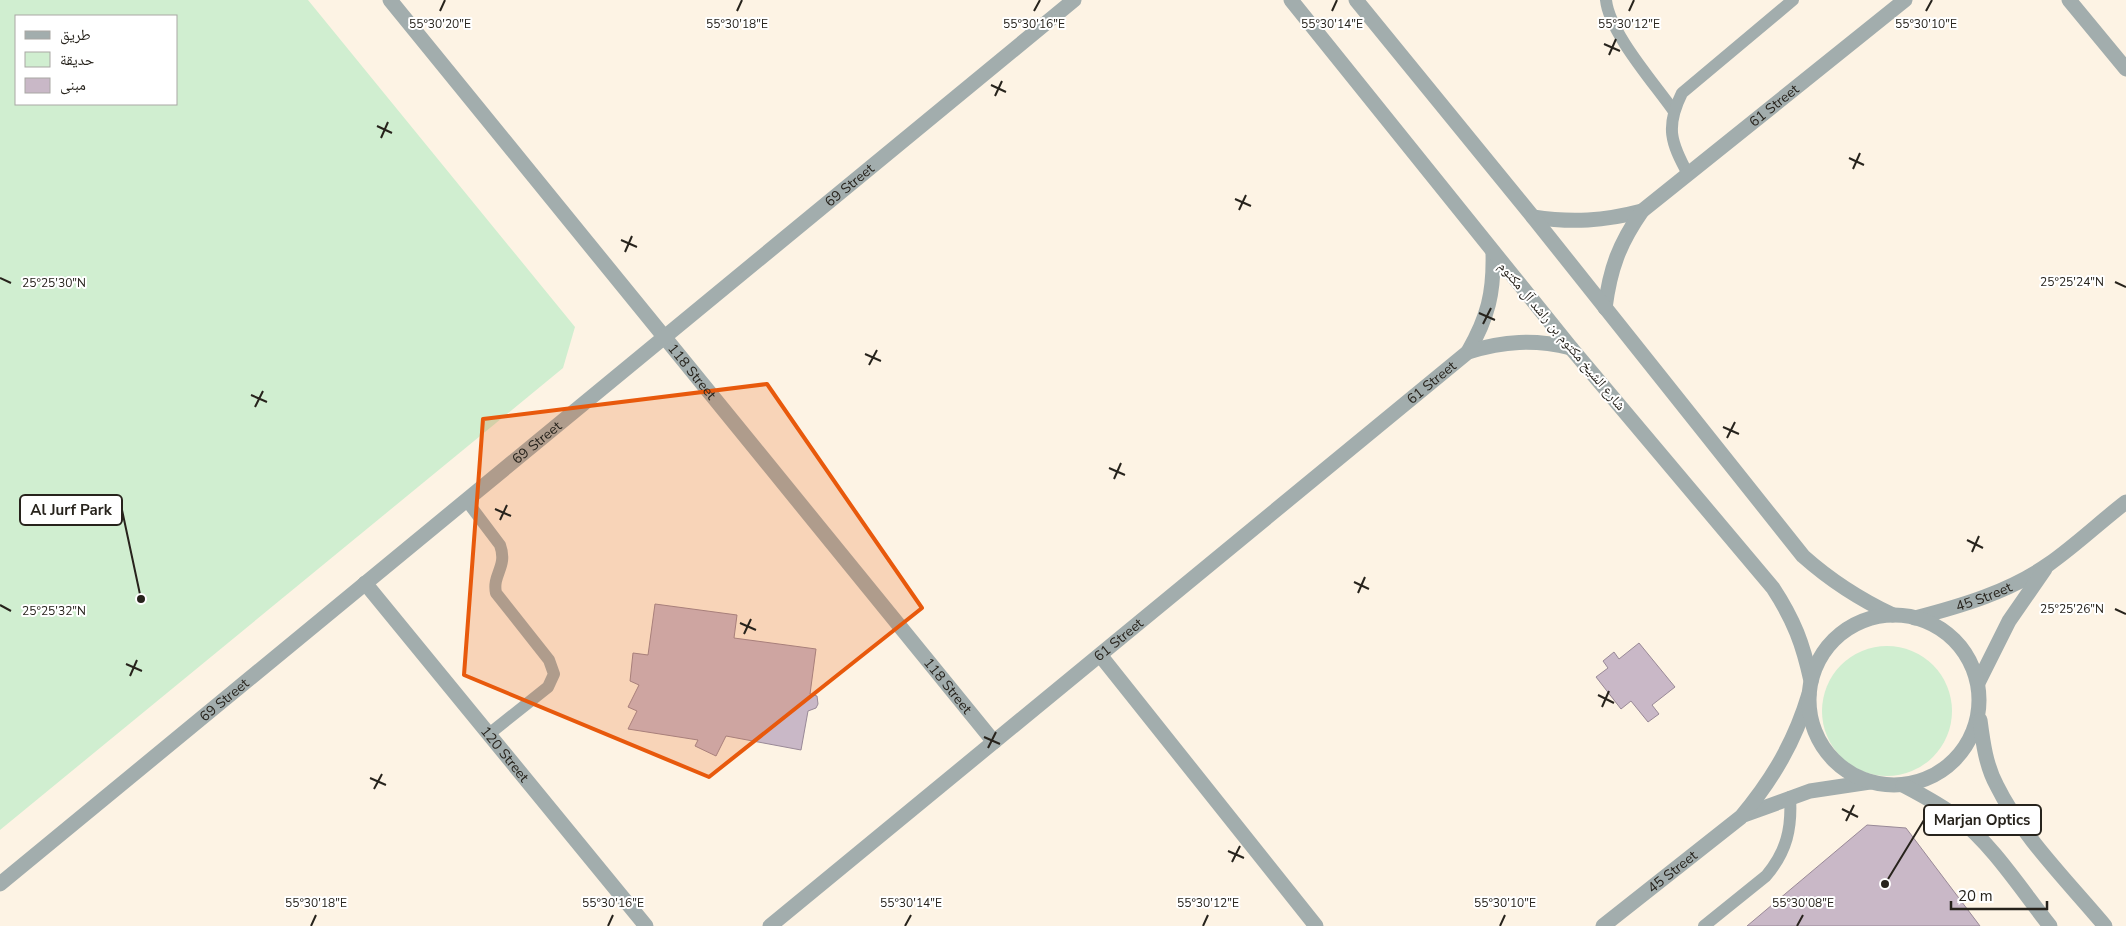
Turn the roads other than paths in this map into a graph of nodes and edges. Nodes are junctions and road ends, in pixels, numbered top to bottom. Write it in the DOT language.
graph roads {
  1 [pos="390,0"];
  2 [pos="1074,0"];
  3 [pos="1291,0"];
  4 [pos="1356,0"];
  5 [pos="1606,0"];
  6 [pos="1793,0"];
  7 [pos="1905,0"];
  8 [pos="2069,0"];
  9 [pos="2126,69"];
  10 [pos="1673,110"];
  11 [pos="1688,174"];
  12 [pos="1642,211"];
  13 [pos="1533,217"];
  14 [pos="1493,252"];
  15 [pos="1605,308"];
  16 [pos="664,337"];
  17 [pos="1571,348"];
  18 [pos="1468,352"];
  19 [pos="466,500"];
  20 [pos="2126,502"];
  21 [pos="2048,564"];
  22 [pos="365,583"];
  23 [pos="1892,615"];
  24 [pos="1915,618"];
  25 [pos="1100,655"];
  26 [pos="1978,683"];
  27 [pos="1810,688"];
  28 [pos="1979,711"];
  29 [pos="488,734"];
  30 [pos="994,742"];
  31 [pos="1870,782"];
  32 [pos="1903,785"];
  33 [pos="1790,797"];
  34 [pos="1741,817"];
  35 [pos="0,884"];
  36 [pos="646,926"];
  37 [pos="770,926"];
  38 [pos="1316,926"];
  39 [pos="1604,926"];
  40 [pos="1704,926"];
  41 [pos="2050,926"];
  42 [pos="2105,926"];
  1 -- 16 [label="street, 118 Street"];
  2 -- 16 [label="street, 69 Street"];
  3 -- 14 [label="street, شارع الشيخ مكتوم بن راشد آل مكتوم"];
  4 -- 13 [label="street"];
  5 -- 10 [label="lane"];
  6 -- 10 [label="lane"];
  7 -- 11 [label="street, 61 Street"];
  8 -- 9 [label="street"];
  10 -- 11 [label="lane"];
  11 -- 12 [label="street, 61 Street"];
  12 -- 13 [label="street, 61 Street"];
  12 -- 15 [label="street, 61 Street"];
  13 -- 15 [label="street"];
  14 -- 17 [label="street, شارع الشيخ مكتوم بن راشد آل مكتوم"];
  14 -- 18 [label="street, 61 Street"];
  15 -- 23 [label="street"];
  16 -- 19 [label="street, 69 Street"];
  16 -- 30 [label="street, 118 Street"];
  17 -- 18 [label="street, 61 Street"];
  17 -- 27 [label="street, شارع الشيخ مكتوم بن راشد آل مكتوم"];
  18 -- 25 [label="street, 61 Street"];
  19 -- 22 [label="street, 69 Street"];
  19 -- 29 [label="lane"];
  20 -- 21 [label="street, 45 Street"];
  21 -- 24 [label="street, 45 Street"];
  21 -- 26 [label="street, 45 Street"];
  22 -- 29 [label="street, 120 Street"];
  22 -- 35 [label="street, 69 Street"];
  23 -- 24 [label="street"];
  23 -- 27 [label="street"];
  24 -- 26 [label="street"];
  25 -- 30 [label="street, 61 Street"];
  25 -- 38 [label="street"];
  26 -- 28 [label="street"];
  27 -- 31 [label="street"];
  27 -- 34 [label="street, 45 Street"];
  28 -- 32 [label="street"];
  28 -- 42 [label="street"];
  29 -- 36 [label="street, 120 Street"];
  30 -- 37 [label="street, 61 Street"];
  31 -- 32 [label="street"];
  31 -- 33 [label="street, 45 Street"];
  32 -- 41 [label="street"];
  33 -- 34 [label="street, 45 Street"];
  33 -- 40 [label="lane"];
  34 -- 39 [label="street, 45 Street"];
}
